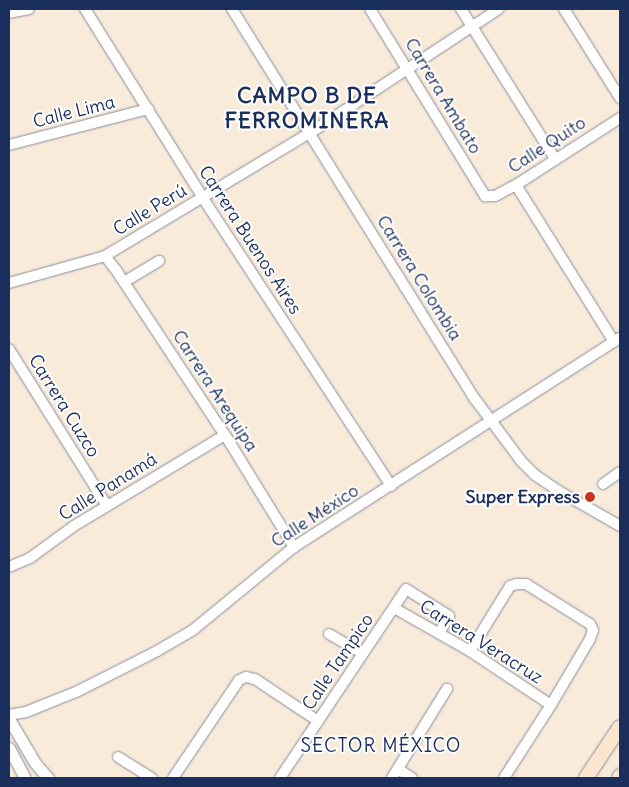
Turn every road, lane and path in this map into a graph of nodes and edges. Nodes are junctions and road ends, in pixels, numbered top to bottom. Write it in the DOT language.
graph roads {
  1 [pos="29,9"];
  2 [pos="85,9"];
  3 [pos="232,9"];
  4 [pos="370,9"];
  5 [pos="460,9"];
  6 [pos="498,9"];
  7 [pos="564,9"];
  8 [pos="9,13"];
  9 [pos="472,27"];
  10 [pos="409,70"];
  11 [pos="620,98"];
  12 [pos="148,109"];
  13 [pos="620,118"];
  14 [pos="310,132"];
  15 [pos="9,145"];
  16 [pos="554,159"];
  17 [pos="516,185"];
  18 [pos="202,197"];
  19 [pos="490,197"];
  20 [pos="105,256"];
  21 [pos="159,261"];
  22 [pos="124,282"];
  23 [pos="9,283"];
  24 [pos="617,340"];
  25 [pos="9,349"];
  26 [pos="490,420"];
  27 [pos="225,435"];
  28 [pos="620,472"];
  29 [pos="603,484"];
  30 [pos="391,486"];
  31 [pos="107,506"];
  32 [pos="620,525"];
  33 [pos="294,547"];
  34 [pos="9,567"];
  35 [pos="394,608"];
  36 [pos="439,633"];
  37 [pos="329,634"];
  38 [pos="470,651"];
  39 [pos="363,654"];
  40 [pos="447,689"];
  41 [pos="551,704"];
  42 [pos="10,721"];
  43 [pos="318,721"];
  44 [pos="620,728"];
  45 [pos="9,748"];
  46 [pos="118,757"];
  47 [pos="395,774"];
  48 [pos="25,778"];
  49 [pos="48,778"];
  50 [pos="152,778"];
  51 [pos="173,778"];
  52 [pos="280,778"];
  53 [pos="412,778"];
  54 [pos="504,778"];
  55 [pos="586,778"];
  1 -- 8 [label="street"];
  2 -- 12 [label="street, Carrera Buenos Aires"];
  3 -- 14 [label="street, Carrera Colombia"];
  4 -- 10 [label="street, Carrera Ambato"];
  5 -- 9 [label="street"];
  6 -- 9 [label="street, Calle Perú"];
  7 -- 11 [label="street"];
  9 -- 10 [label="street, Calle Perú"];
  9 -- 16 [label="street"];
  10 -- 14 [label="street, Calle Perú"];
  10 -- 19 [label="street, Carrera Ambato"];
  12 -- 15 [label="street, Calle Lima"];
  12 -- 18 [label="street, Carrera Buenos Aires"];
  13 -- 16 [label="street, Calle Quito"];
  14 -- 18 [label="street, Calle Perú"];
  14 -- 26 [label="street, Carrera Colombia"];
  16 -- 17 [label="street, Calle Quito"];
  17 -- 19 [label="street, Calle Quito"];
  17 -- 24 [label="street"];
  18 -- 20 [label="street, Calle Perú"];
  18 -- 30 [label="street, Carrera Buenos Aires"];
  20 -- 22 [label="street, Carrera Arequipa"];
  20 -- 23 [label="street, Calle Perú"];
  21 -- 22 [label="street"];
  22 -- 27 [label="street, Carrera Arequipa"];
  24 -- 26 [label="street, Calle México"];
  25 -- 31 [label="street, Carrera Cuzco"];
  26 -- 30 [label="street, Calle México"];
  26 -- 32 [label="street, Carrera Colombia"];
  27 -- 31 [label="street, Calle Panamá"];
  27 -- 33 [label="street, Carrera Arequipa"];
  28 -- 29 [label="street"];
  30 -- 33 [label="street, Calle México"];
  31 -- 34 [label="street, Calle Panamá"];
  33 -- 42 [label="street, Calle México"];
  35 -- 36 [label="street, Carrera Veracruz"];
  35 -- 36 [label="street, Calle Tampico"];
  35 -- 39 [label="street, Calle Tampico"];
  36 -- 38 [label="street, Carrera Veracruz"];
  37 -- 39 [label="street"];
  38 -- 41 [label="street, Carrera Veracruz"];
  38 -- 41 [label="street"];
  39 -- 43 [label="street, Calle Tampico"];
  40 -- 47 [label="street"];
  41 -- 54 [label="street"];
  42 -- 49 [label="street"];
  43 -- 51 [label="street"];
  43 -- 52 [label="street, Calle Tampico"];
  44 -- 55 [label="main road"];
  45 -- 48 [label="street"];
  46 -- 50 [label="street"];
  47 -- 53 [label="street"];
}
